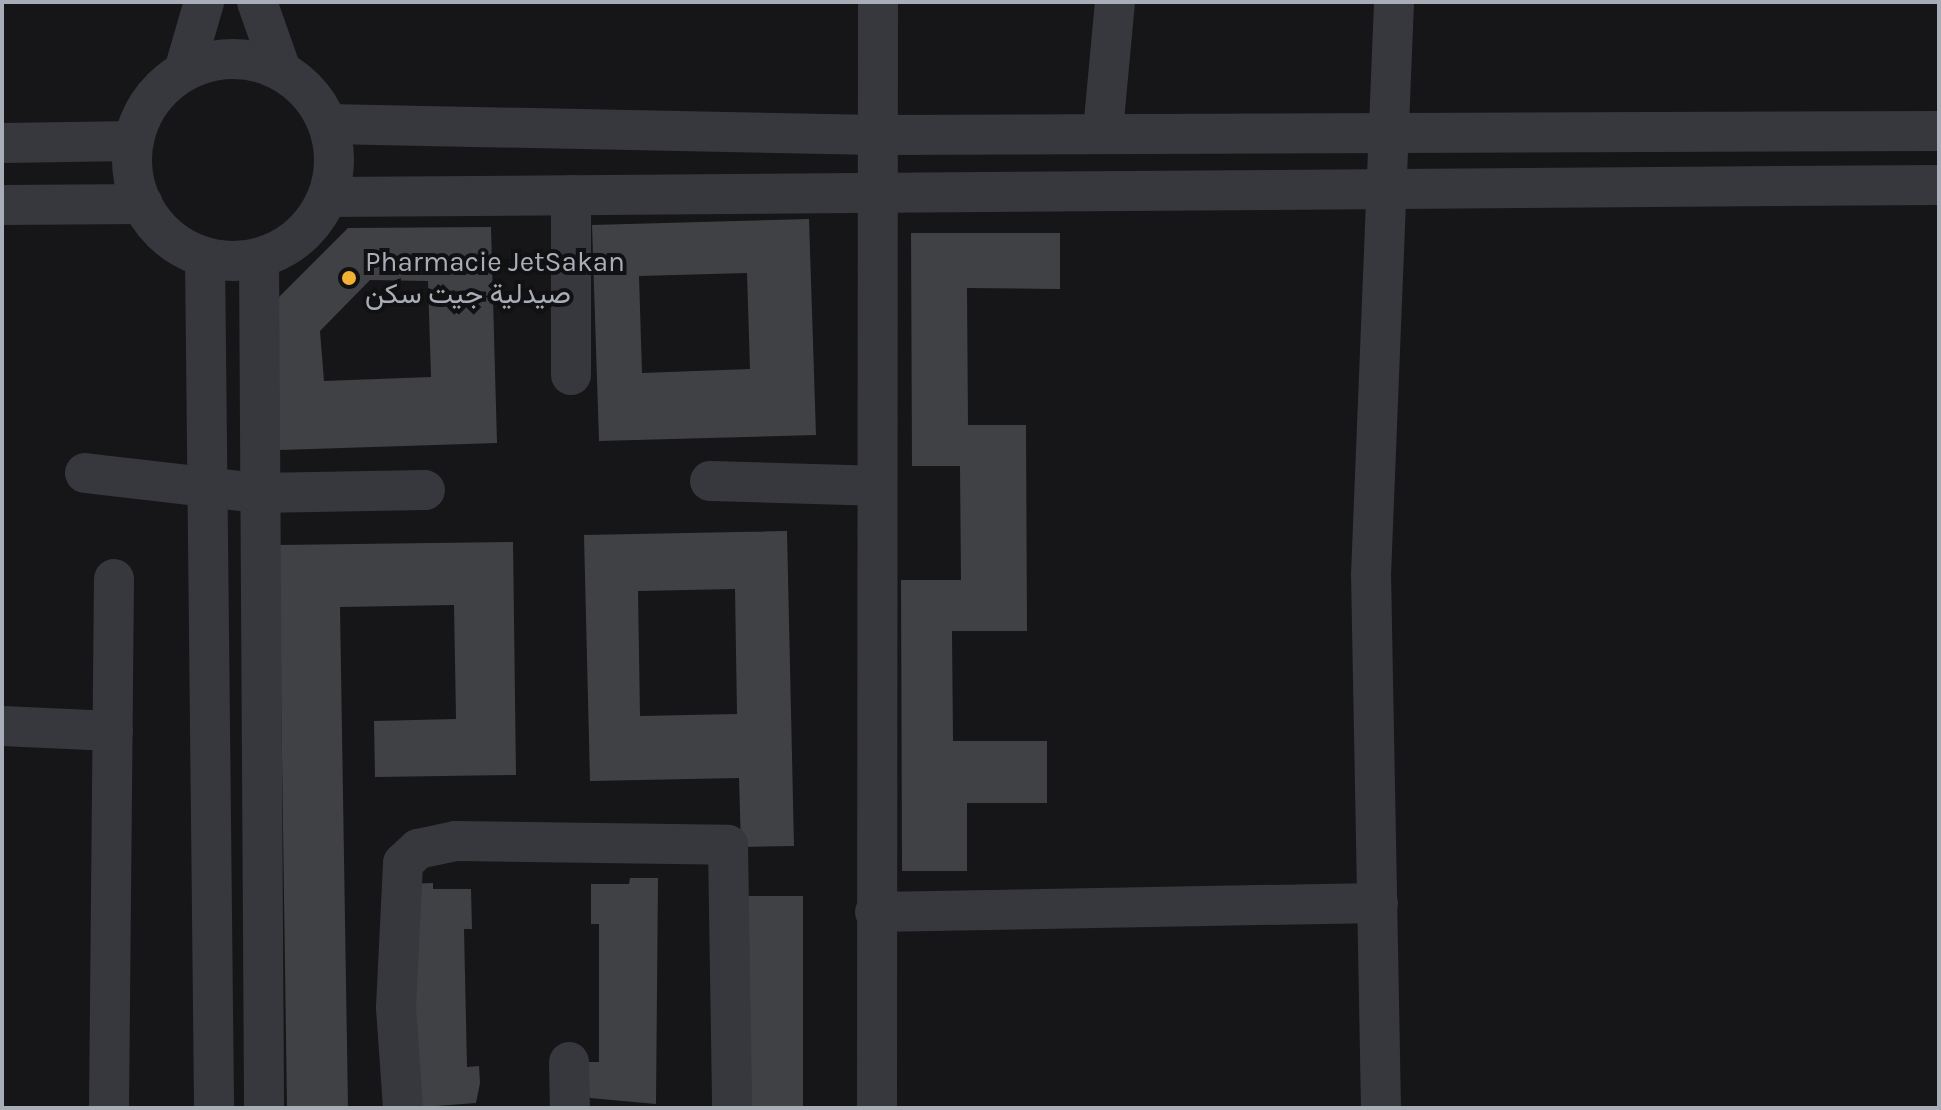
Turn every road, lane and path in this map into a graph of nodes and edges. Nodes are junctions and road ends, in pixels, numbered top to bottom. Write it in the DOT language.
graph roads {
  1 [pos="204,2"];
  2 [pos="257,2"];
  3 [pos="878,2"];
  4 [pos="1115,2"];
  5 [pos="1394,2"];
  6 [pos="281,70"];
  7 [pos="184,71"];
  8 [pos="328,124"];
  9 [pos="1393,128"];
  10 [pos="1598,130"];
  11 [pos="1103,131"];
  12 [pos="1939,131"];
  13 [pos="878,135"];
  14 [pos="134,141"];
  15 [pos="2,143"];
  16 [pos="1595,184"];
  17 [pos="1939,185"];
  18 [pos="1392,187"];
  19 [pos="879,189"];
  20 [pos="571,195"];
  21 [pos="328,197"];
  22 [pos="143,204"];
  23 [pos="2,205"];
  24 [pos="205,257"];
  25 [pos="259,258"];
  26 [pos="571,375"];
  27 [pos="85,473"];
  28 [pos="710,481"];
  29 [pos="207,485"];
  30 [pos="874,486"];
  31 [pos="425,490"];
  32 [pos="257,493"];
  33 [pos="114,579"];
  34 [pos="2,726"];
  35 [pos="113,731"];
  36 [pos="1378,903"];
  37 [pos="875,912"];
  38 [pos="569,1062"];
  39 [pos="109,1108"];
  40 [pos="214,1108"];
  41 [pos="264,1108"];
  42 [pos="403,1108"];
  43 [pos="570,1108"];
  44 [pos="732,1108"];
  45 [pos="877,1108"];
  46 [pos="1381,1108"];
  1 -- 7 [label="street"];
  2 -- 6 [label="street"];
  3 -- 13 [label="street"];
  4 -- 11 [label="street"];
  5 -- 9 [label="street"];
  6 -- 7 [label="street"];
  6 -- 8 [label="street"];
  7 -- 14 [label="street"];
  8 -- 13 [label="street"];
  8 -- 21 [label="street"];
  9 -- 10 [label="street"];
  9 -- 11 [label="street"];
  9 -- 18 [label="street"];
  10 -- 12 [label="street"];
  10 -- 16 [label="street"];
  11 -- 13 [label="street"];
  13 -- 19 [label="street"];
  14 -- 15 [label="street"];
  14 -- 22 [label="street"];
  16 -- 17 [label="street"];
  16 -- 18 [label="street"];
  18 -- 19 [label="street"];
  18 -- 36 [label="street"];
  19 -- 20 [label="street"];
  19 -- 30 [label="street"];
  20 -- 21 [label="street"];
  20 -- 26 [label="street"];
  21 -- 25 [label="street"];
  22 -- 23 [label="street"];
  22 -- 24 [label="street"];
  24 -- 25 [label="street"];
  24 -- 29 [label="street"];
  25 -- 32 [label="street"];
  27 -- 29 [label="street"];
  28 -- 30 [label="street"];
  29 -- 32 [label="street"];
  29 -- 40 [label="street"];
  30 -- 37 [label="street"];
  31 -- 32 [label="street"];
  32 -- 41 [label="street"];
  33 -- 35 [label="street"];
  34 -- 35 [label="street"];
  35 -- 39 [label="street"];
  36 -- 37 [label="street"];
  36 -- 46 [label="street"];
  37 -- 45 [label="street"];
  38 -- 43 [label="street"];
  42 -- 44 [label="street"];
}
